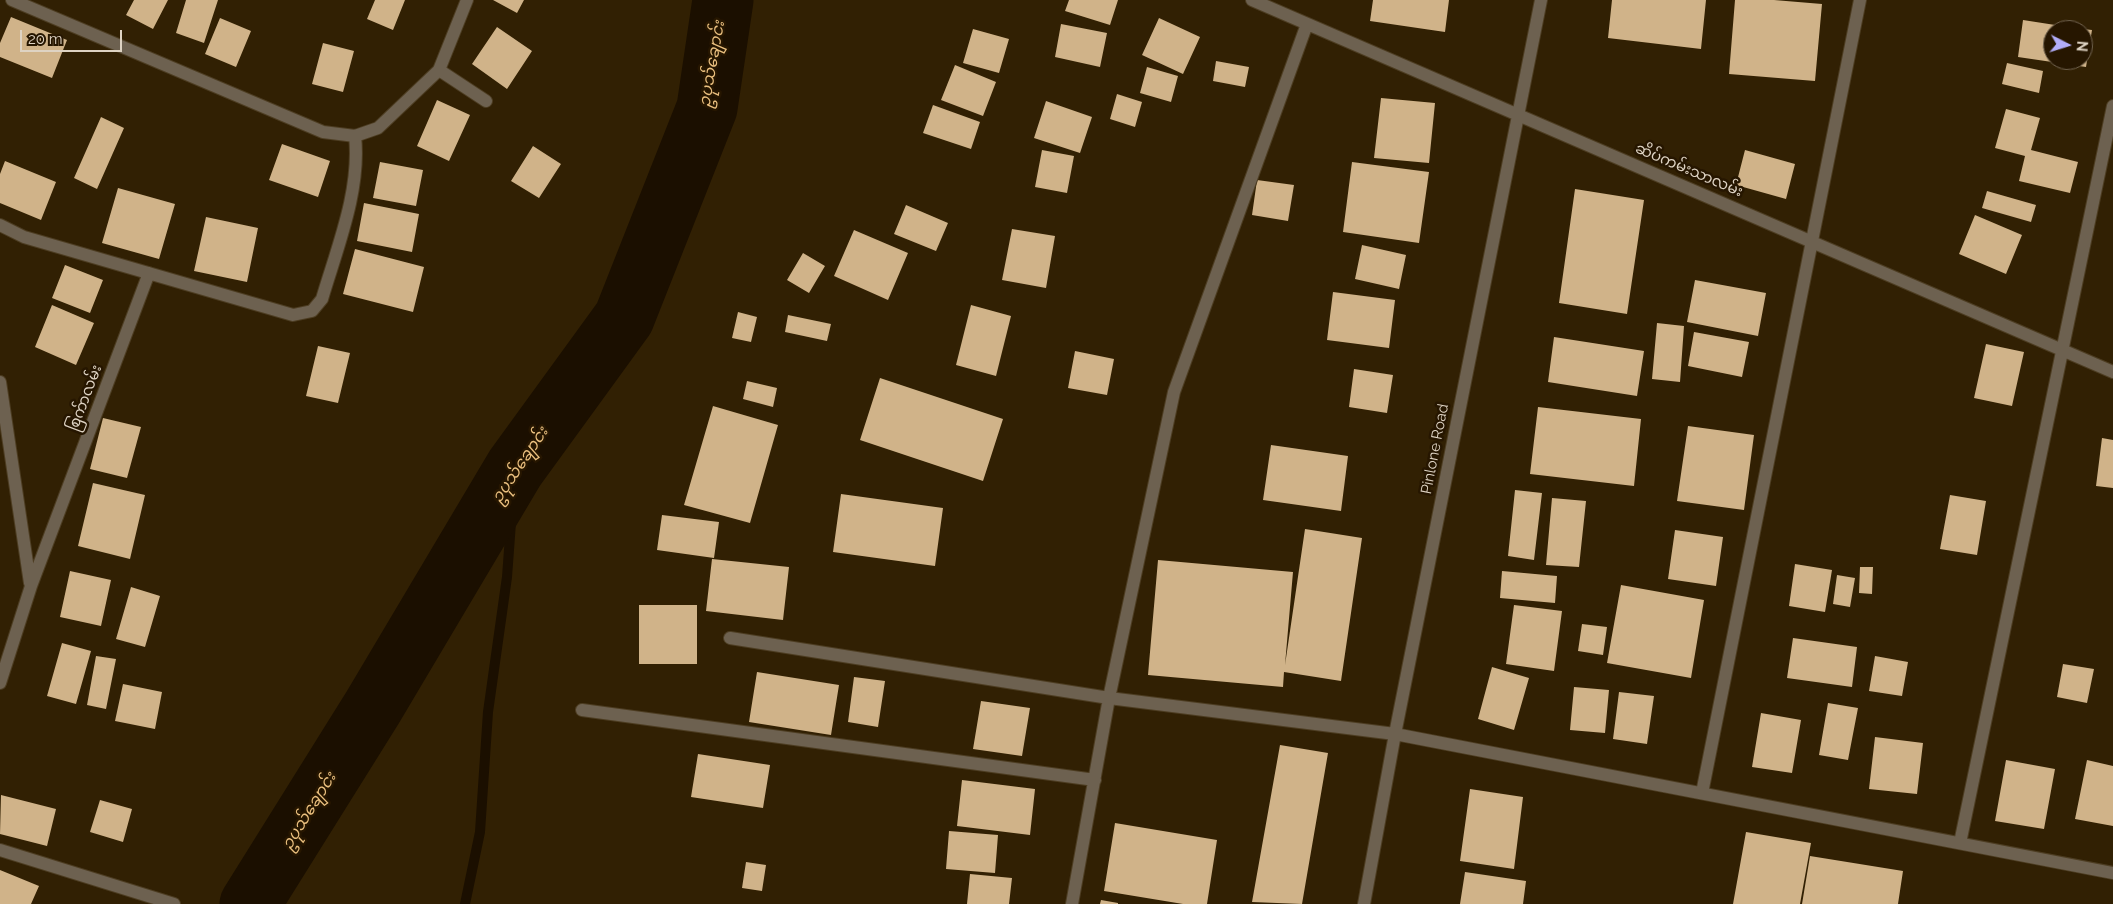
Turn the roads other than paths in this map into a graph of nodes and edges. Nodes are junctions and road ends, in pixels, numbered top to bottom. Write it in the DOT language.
graph roads {
  1 [pos="12,0"];
  2 [pos="467,0"];
  3 [pos="1252,0"];
  4 [pos="1540,0"];
  5 [pos="1860,0"];
  6 [pos="1307,24"];
  7 [pos="439,70"];
  8 [pos="486,101"];
  9 [pos="2113,106"];
  10 [pos="1519,114"];
  11 [pos="356,136"];
  12 [pos="0,225"];
  13 [pos="1810,241"];
  14 [pos="149,273"];
  15 [pos="2064,350"];
  16 [pos="2113,372"];
  17 [pos="0,382"];
  18 [pos="31,586"];
  19 [pos="730,638"];
  20 [pos="0,683"];
  21 [pos="1109,698"];
  22 [pos="582,710"];
  23 [pos="1395,734"];
  24 [pos="1094,780"];
  25 [pos="1702,793"];
  26 [pos="1960,843"];
  27 [pos="0,850"];
  28 [pos="2113,873"];
  29 [pos="174,904"];
  30 [pos="1072,904"];
  31 [pos="1364,904"];
  1 -- 11 [label="street"];
  2 -- 7 [label="street"];
  3 -- 6 [label="street, ဆိပ်ကမ်းသာလမ်း"];
  4 -- 10 [label="street, Pinlone Road"];
  5 -- 13 [label="street"];
  6 -- 10 [label="street, ဆိပ်ကမ်းသာလမ်း"];
  6 -- 21 [label="street"];
  7 -- 8 [label="street"];
  7 -- 11 [label="street"];
  9 -- 15 [label="street"];
  10 -- 13 [label="street, ဆိပ်ကမ်းသာလမ်း"];
  10 -- 23 [label="street, Pinlone Road"];
  11 -- 14 [label="street"];
  12 -- 14 [label="street"];
  13 -- 15 [label="street, ဆိပ်ကမ်းသာလမ်း"];
  13 -- 25 [label="street"];
  14 -- 18 [label="street, စြက်ာလမ်း"];
  15 -- 16 [label="street, ဆိပ်ကမ်းသာလမ်း"];
  15 -- 26 [label="street"];
  17 -- 18 [label="street"];
  18 -- 20 [label="street, စြက်ာလမ်း"];
  19 -- 21 [label="street"];
  21 -- 23 [label="street"];
  21 -- 24 [label="street"];
  22 -- 24 [label="street"];
  23 -- 25 [label="street"];
  23 -- 31 [label="street, Pinlone Road"];
  24 -- 30 [label="street"];
  25 -- 26 [label="street"];
  26 -- 28 [label="street"];
  27 -- 29 [label="street"];
}
